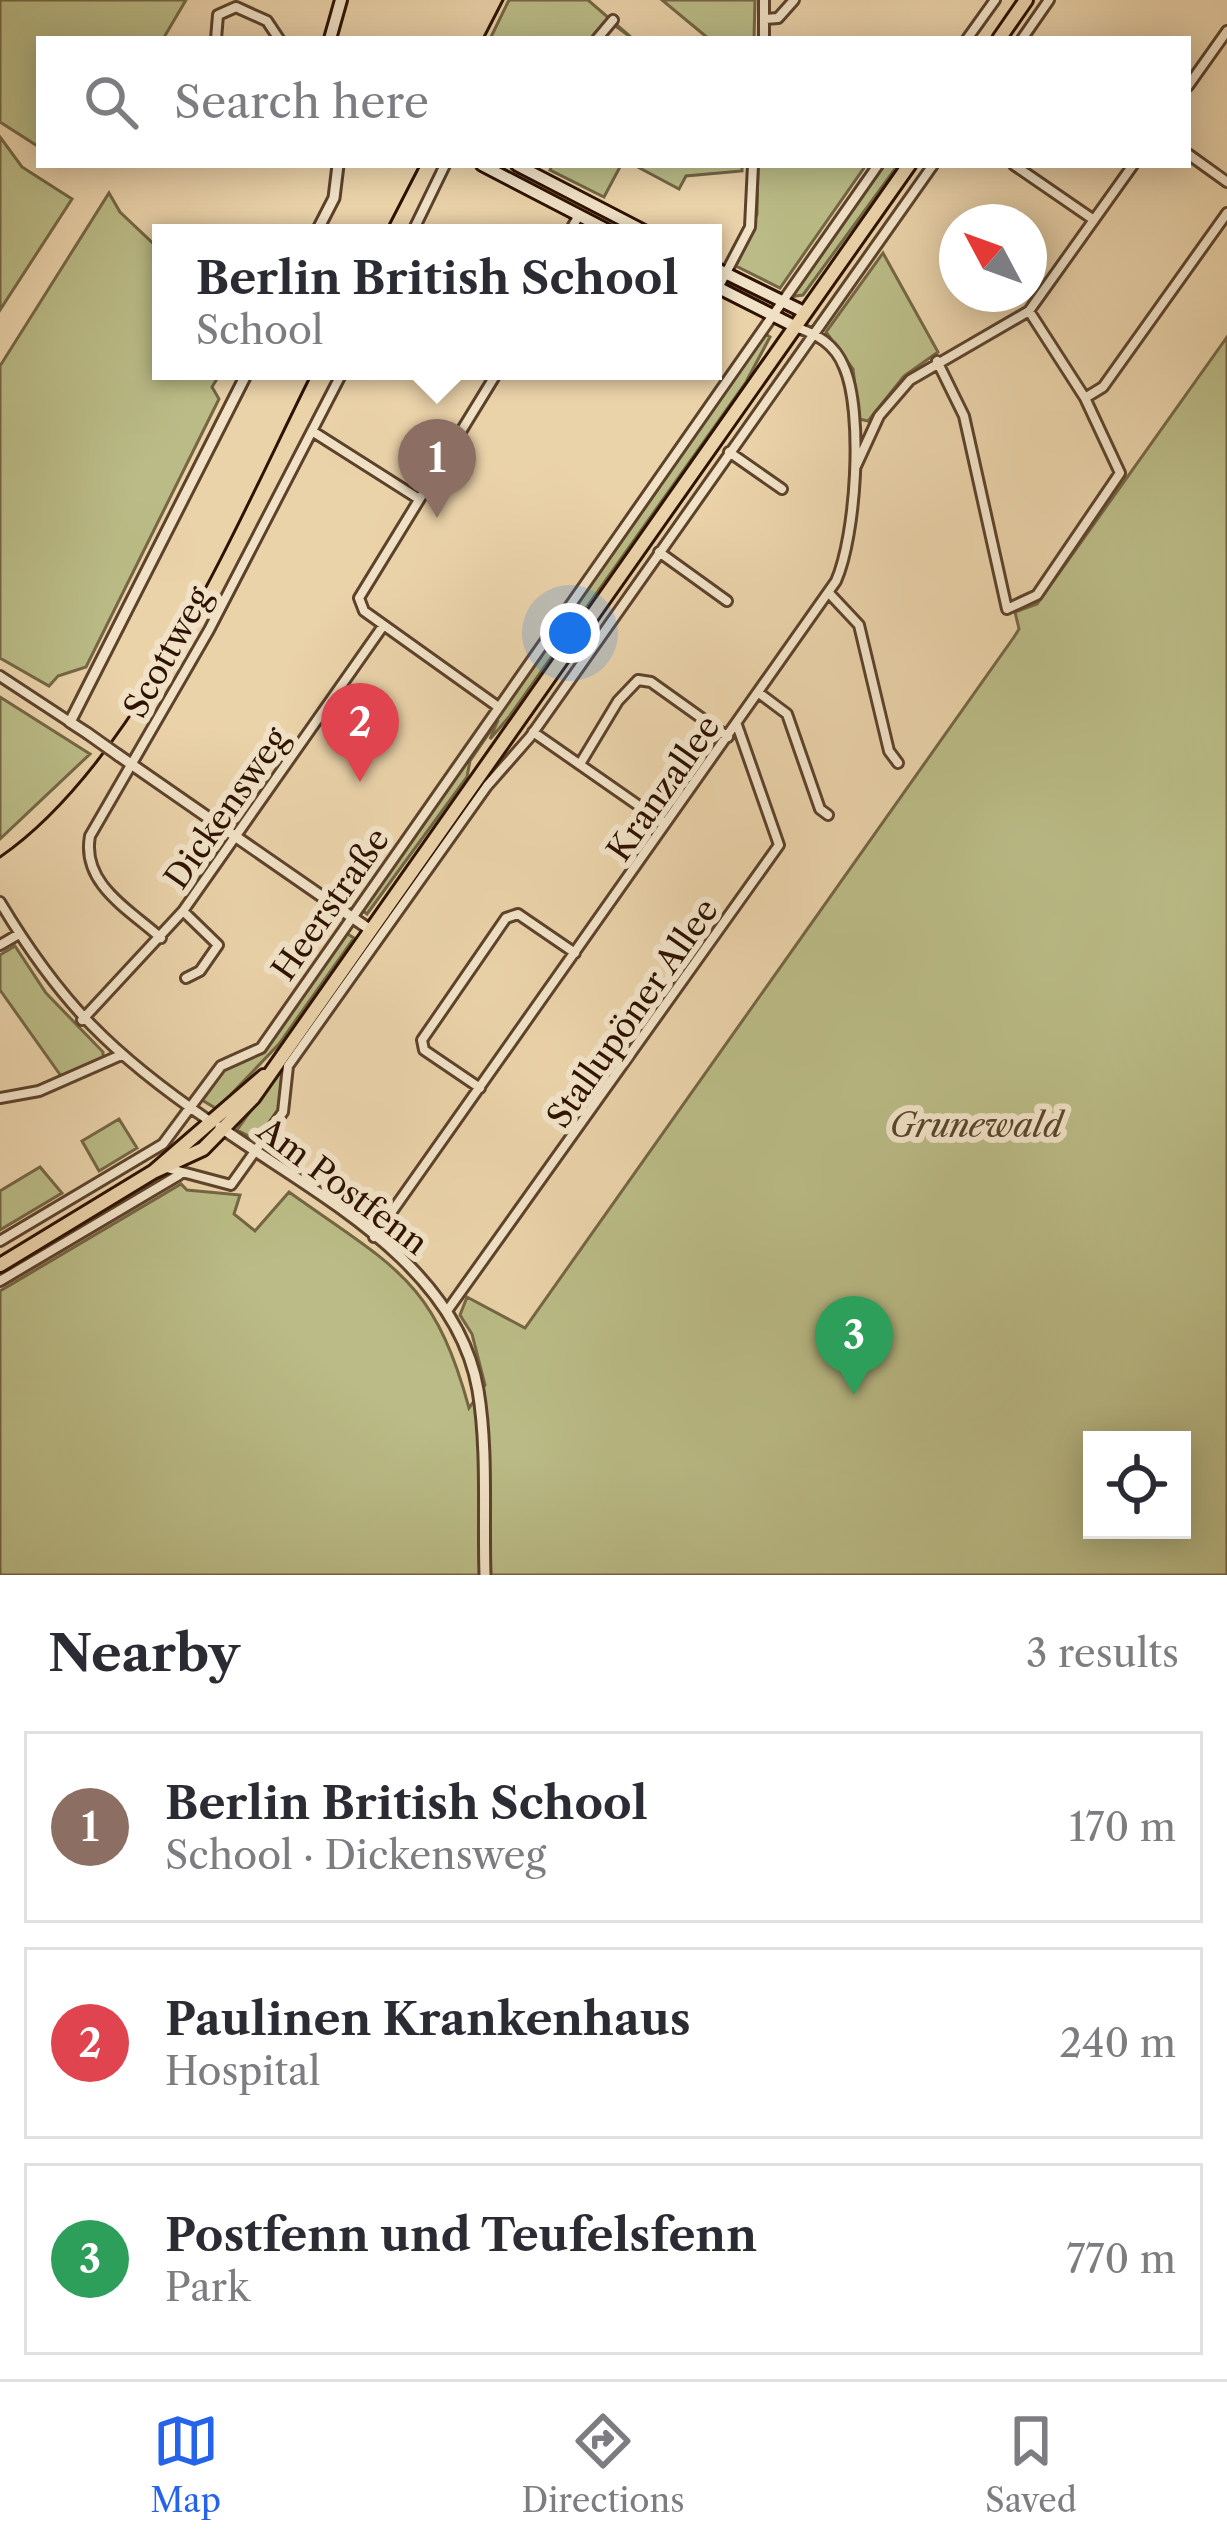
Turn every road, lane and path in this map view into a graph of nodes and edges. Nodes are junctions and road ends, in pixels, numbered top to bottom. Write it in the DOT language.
graph roads {
  1 [pos="340,0"];
  2 [pos="764,0"];
  3 [pos="794,0"];
  4 [pos="995,0"];
  5 [pos="1026,0"];
  6 [pos="1049,0"];
  7 [pos="765,19"];
  8 [pos="613,20"];
  9 [pos="1227,31"];
  10 [pos="216,36"];
  11 [pos="275,36"];
  12 [pos="331,36"];
  13 [pos="600,36"];
  14 [pos="764,36"];
  15 [pos="970,36"];
  16 [pos="1001,36"];
  17 [pos="1024,36"];
  18 [pos="1191,82"];
  19 [pos="1191,156"];
  20 [pos="338,168"];
  21 [pos="444,168"];
  22 [pos="488,168"];
  23 [pos="523,168"];
  24 [pos="753,168"];
  25 [pos="876,168"];
  26 [pos="907,168"];
  27 [pos="931,168"];
  28 [pos="1018,168"];
  29 [pos="1130,168"];
  30 [pos="1227,182"];
  31 [pos="586,201"];
  32 [pos="1227,213"];
  33 [pos="578,215"];
  34 [pos="1094,220"];
  35 [pos="321,224"];
  36 [pos="416,224"];
  37 [pos="574,224"];
  38 [pos="596,224"];
  39 [pos="631,224"];
  40 [pos="722,272"];
  41 [pos="726,274"];
  42 [pos="722,279"];
  43 [pos="1047,285"];
  44 [pos="722,289"];
  45 [pos="781,302"];
  46 [pos="804,312"];
  47 [pos="1025,312"];
  48 [pos="1030,312"];
  49 [pos="771,315"];
  50 [pos="794,326"];
  51 [pos="814,333"];
  52 [pos="937,361"];
  53 [pos="243,380"];
  54 [pos="338,380"];
  55 [pos="492,380"];
  56 [pos="1084,398"];
  57 [pos="852,429"];
  58 [pos="312,431"];
  59 [pos="872,431"];
  60 [pos="729,452"];
  61 [pos="855,467"];
  62 [pos="782,489"];
  63 [pos="419,499"];
  64 [pos="659,552"];
  65 [pos="829,593"];
  66 [pos="727,601"];
  67 [pos="383,626"];
  68 [pos="0,676"];
  69 [pos="759,693"];
  70 [pos="497,706"];
  71 [pos="70,722"];
  72 [pos="736,725"];
  73 [pos="533,732"];
  74 [pos="728,737"];
  75 [pos="128,761"];
  76 [pos="898,763"];
  77 [pos="580,764"];
  78 [pos="828,815"];
  79 [pos="665,824"];
  80 [pos="236,836"];
  81 [pos="0,902"];
  82 [pos="183,910"];
  83 [pos="353,917"];
  84 [pos="369,929"];
  85 [pos="19,934"];
  86 [pos="161,938"];
  87 [pos="0,945"];
  88 [pos="575,953"];
  89 [pos="186,977"];
  90 [pos="82,1020"];
  91 [pos="121,1055"];
  92 [pos="265,1075"];
  93 [pos="480,1088"];
  94 [pos="0,1098"];
  95 [pos="191,1108"];
  96 [pos="213,1122"];
  97 [pos="225,1131"];
  98 [pos="256,1153"];
  99 [pos="167,1171"];
  100 [pos="374,1237"];
  101 [pos="0,1241"];
  102 [pos="0,1265"];
  103 [pos="0,1280"];
  104 [pos="447,1311"];
  105 [pos="485,1575"];
  1 -- 12 [label="main road"];
  2 -- 7 [label="street"];
  3 -- 7 [label="street"];
  4 -- 15 [label="street"];
  5 -- 16 [label="main road"];
  6 -- 17 [label="street"];
  7 -- 14 [label="street"];
  8 -- 13 [label="street"];
  9 -- 18 [label="street"];
  10 -- 11 [label="street"];
  19 -- 30 [label="street"];
  20 -- 35 [label="street"];
  21 -- 36 [label="street"];
  22 -- 33 [label="main road"];
  23 -- 31 [label="main road"];
  24 -- 41 [label="street"];
  25 -- 45 [label="street, Heerstraße"];
  26 -- 46 [label="main road, Heerstraße"];
  27 -- 51 [label="street, Heerstraße"];
  28 -- 34 [label="street"];
  29 -- 34 [label="street"];
  31 -- 33 [label="main road"];
  31 -- 39 [label="main road"];
  32 -- 56 [label="street"];
  33 -- 37 [label="street"];
  33 -- 38 [label="main road"];
  34 -- 43 [label="street"];
  40 -- 41 [label="main road"];
  41 -- 42 [label="street"];
  41 -- 45 [label="main road"];
  44 -- 49 [label="main road"];
  45 -- 46 [label="main road"];
  45 -- 49 [label="street, Heerstraße"];
  46 -- 50 [label="main road, Heerstraße"];
  46 -- 51 [label="street"];
  47 -- 52 [label="street"];
  48 -- 56 [label="street"];
  49 -- 50 [label="main road"];
  49 -- 70 [label="street, Heerstraße"];
  50 -- 51 [label="street"];
  50 -- 84 [label="main road, Heerstraße"];
  51 -- 57 [label="street, Kranzallee"];
  51 -- 60 [label="street, Heerstraße"];
  52 -- 56 [label="street"];
  52 -- 59 [label="street"];
  53 -- 71 [label="street"];
  54 -- 58 [label="street, Scottweg"];
  55 -- 63 [label="street"];
  57 -- 59 [label="street"];
  57 -- 61 [label="street, Kranzallee"];
  58 -- 63 [label="street"];
  58 -- 75 [label="street, Scottweg"];
  59 -- 61 [label="street"];
  60 -- 62 [label="street"];
  60 -- 64 [label="street, Heerstraße"];
  61 -- 65 [label="street, Kranzallee"];
  63 -- 67 [label="street"];
  64 -- 66 [label="street"];
  64 -- 73 [label="street, Heerstraße"];
  65 -- 69 [label="street, Kranzallee"];
  65 -- 76 [label="street"];
  67 -- 70 [label="street"];
  67 -- 80 [label="street, Dickensweg"];
  68 -- 71 [label="street"];
  69 -- 72 [label="street, Kranzallee"];
  69 -- 78 [label="street"];
  70 -- 83 [label="street, Heerstraße"];
  71 -- 75 [label="street, bridge"];
  72 -- 74 [label="street, Kranzallee"];
  72 -- 104 [label="street, Stallupöner Allee"];
  73 -- 77 [label="street"];
  73 -- 98 [label="street, Heerstraße"];
  74 -- 77 [label="street"];
  74 -- 79 [label="street, Kranzallee"];
  75 -- 80 [label="street"];
  75 -- 86 [label="street, Scottweg"];
  77 -- 79 [label="street"];
  79 -- 88 [label="street, Kranzallee"];
  80 -- 82 [label="street, Dickensweg"];
  80 -- 83 [label="street"];
  81 -- 85 [label="street"];
  82 -- 86 [label="street, Dickensweg"];
  82 -- 89 [label="street"];
  83 -- 84 [label="street"];
  83 -- 95 [label="street, Heerstraße"];
  84 -- 92 [label="main road, Heerstraße"];
  85 -- 87 [label="street"];
  85 -- 90 [label="street"];
  86 -- 90 [label="street, Dickensweg"];
  88 -- 93 [label="street, Kranzallee"];
  88 -- 93 [label="street"];
  90 -- 91 [label="street"];
  91 -- 94 [label="street"];
  91 -- 95 [label="street"];
  92 -- 96 [label="main road, Heerstraße"];
  92 -- 97 [label="main road, Heerstraße"];
  93 -- 100 [label="street, Kranzallee"];
  95 -- 96 [label="street"];
  95 -- 101 [label="street, Heerstraße"];
  96 -- 97 [label="street, Am Postfenn"];
  96 -- 99 [label="main road, Heerstraße"];
  97 -- 98 [label="street, Am Postfenn"];
  97 -- 99 [label="main road, Heerstraße"];
  98 -- 99 [label="street, Heerstraße"];
  98 -- 100 [label="street, Am Postfenn"];
  99 -- 102 [label="main road, Heerstraße"];
  99 -- 103 [label="street, Heerstraße"];
  100 -- 104 [label="street, Am Postfenn"];
  104 -- 105 [label="street, Am Postfenn"];
}
